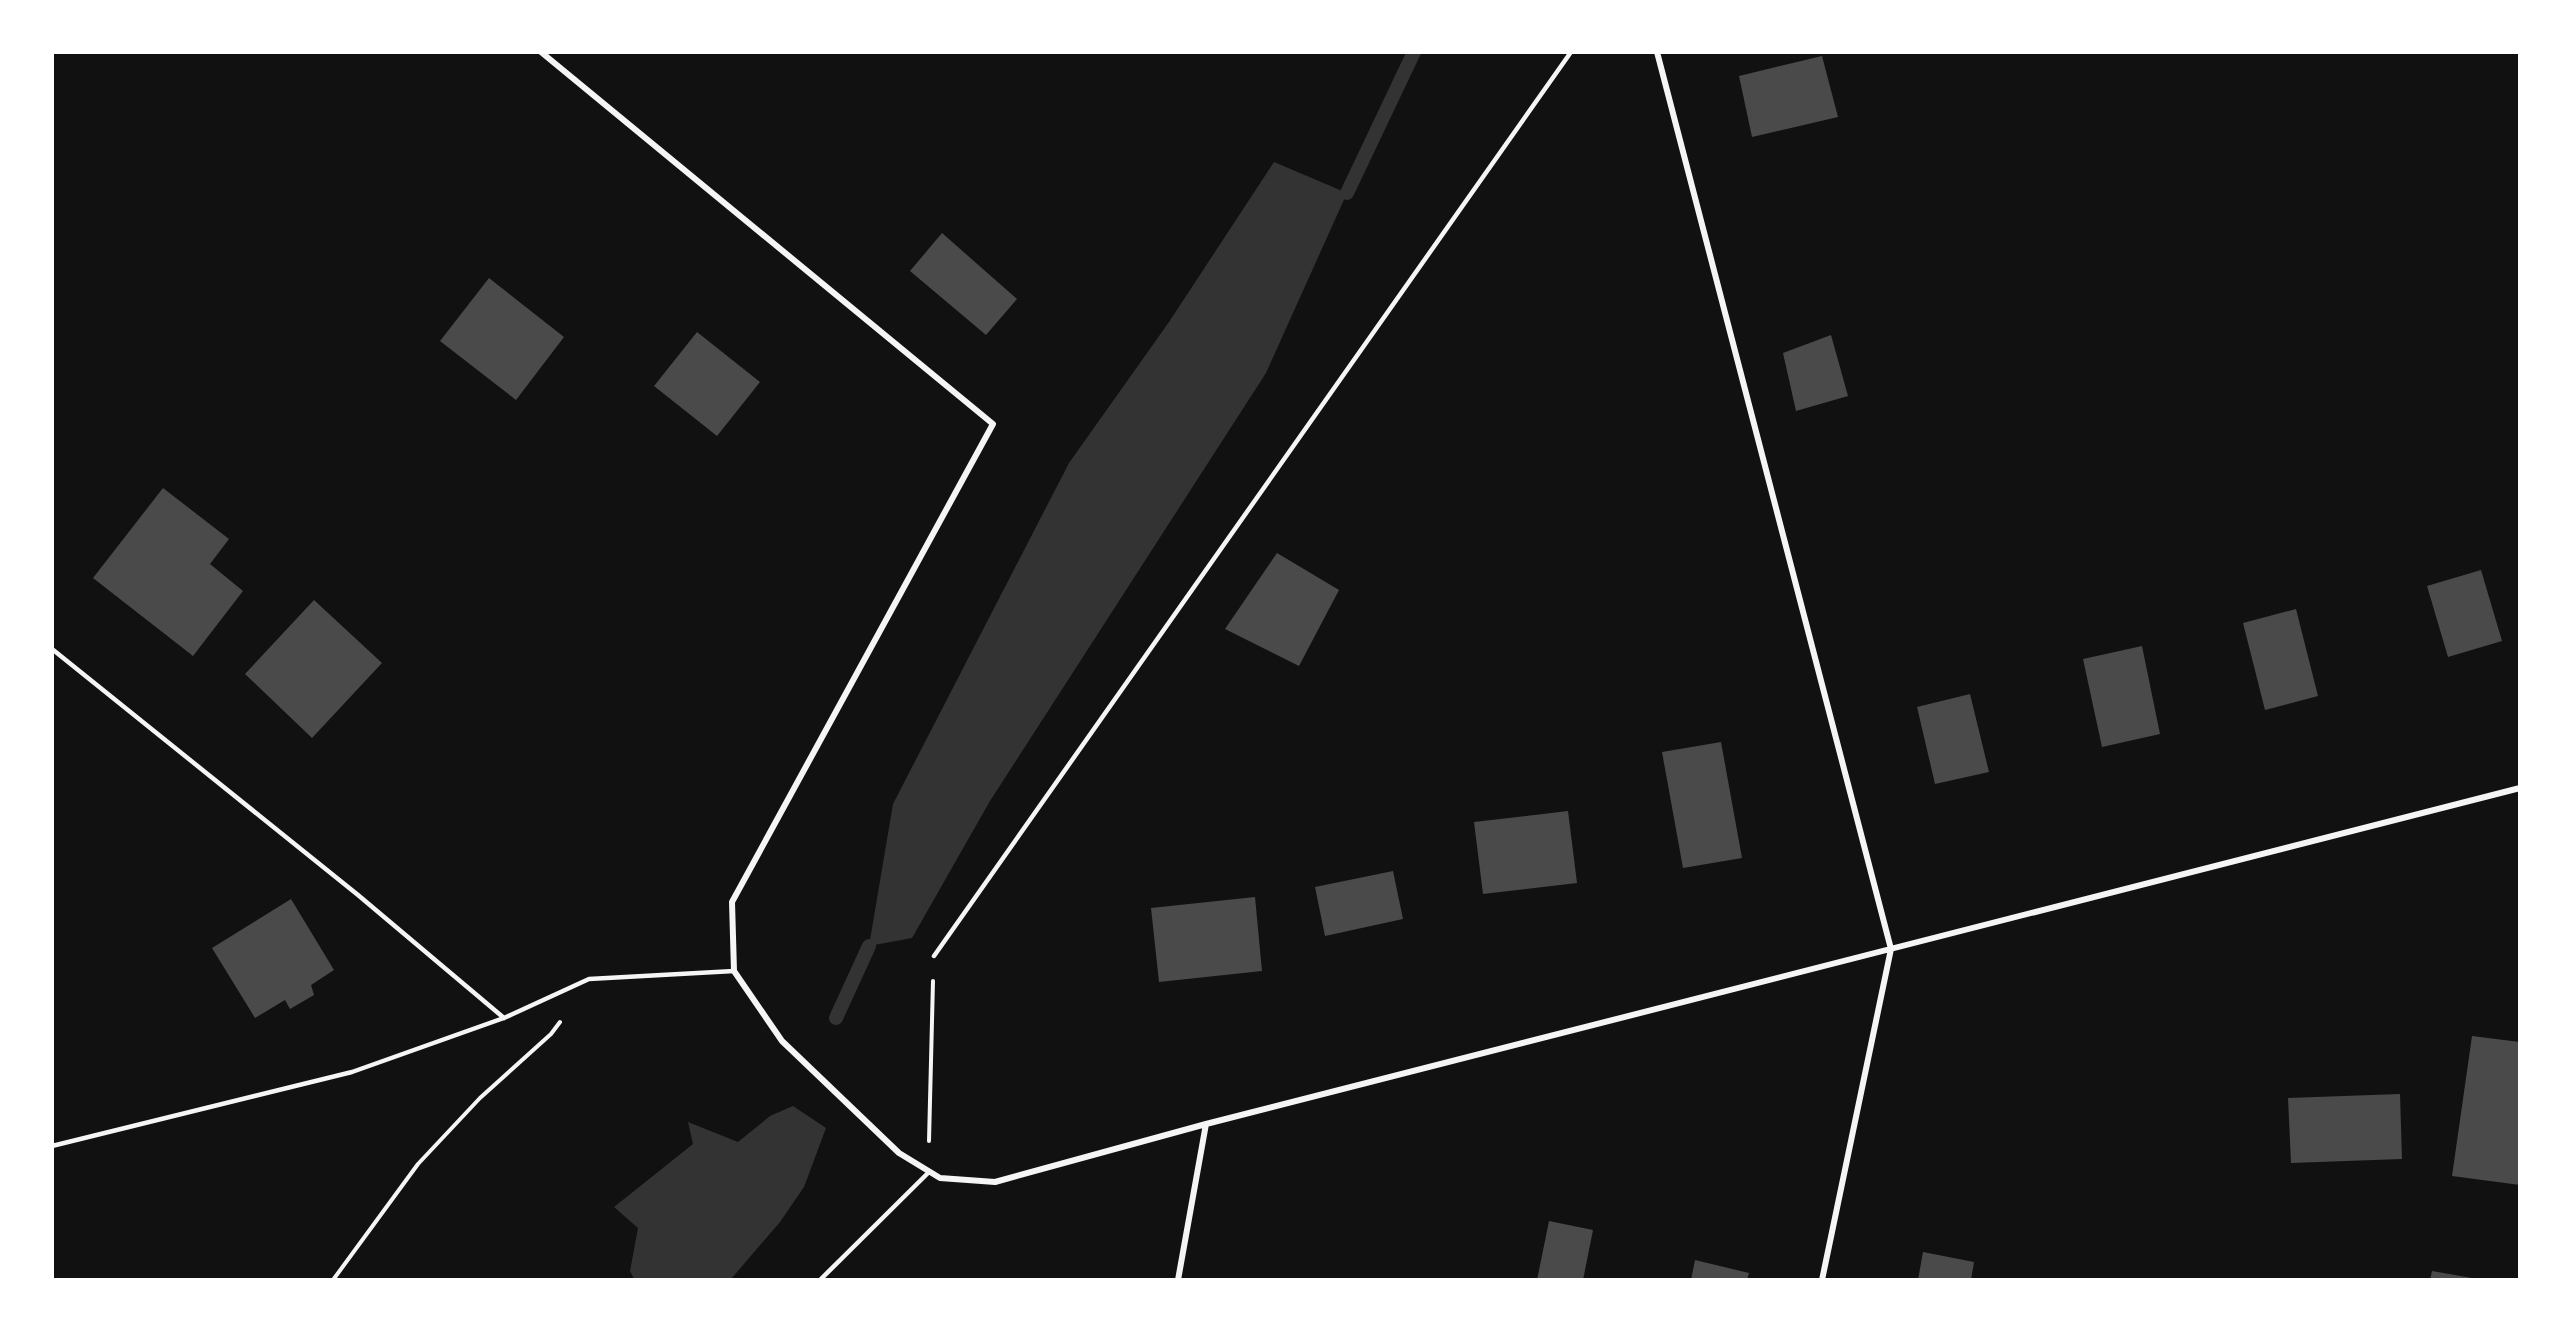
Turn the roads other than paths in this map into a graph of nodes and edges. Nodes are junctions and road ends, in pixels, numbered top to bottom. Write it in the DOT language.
graph roads {
  1 [pos="541,52"];
  2 [pos="1571,52"];
  3 [pos="1657,52"];
  4 [pos="52,649"];
  5 [pos="2520,788"];
  6 [pos="1891,949"];
  7 [pos="934,956"];
  8 [pos="734,970"];
  9 [pos="504,1018"];
  10 [pos="1206,1124"];
  11 [pos="52,1146"];
  12 [pos="929,1172"];
  13 [pos="820,1280"];
  14 [pos="1178,1280"];
  15 [pos="1822,1280"];
  1 -- 8 [label="street"];
  2 -- 7 [label="lane"];
  3 -- 6 [label="street"];
  4 -- 9 [label="lane"];
  5 -- 6 [label="street"];
  6 -- 10 [label="street"];
  6 -- 15 [label="street"];
  8 -- 9 [label="lane"];
  8 -- 12 [label="street"];
  9 -- 11 [label="lane"];
  10 -- 12 [label="street"];
  10 -- 14 [label="street"];
  12 -- 13 [label="lane"];
}
